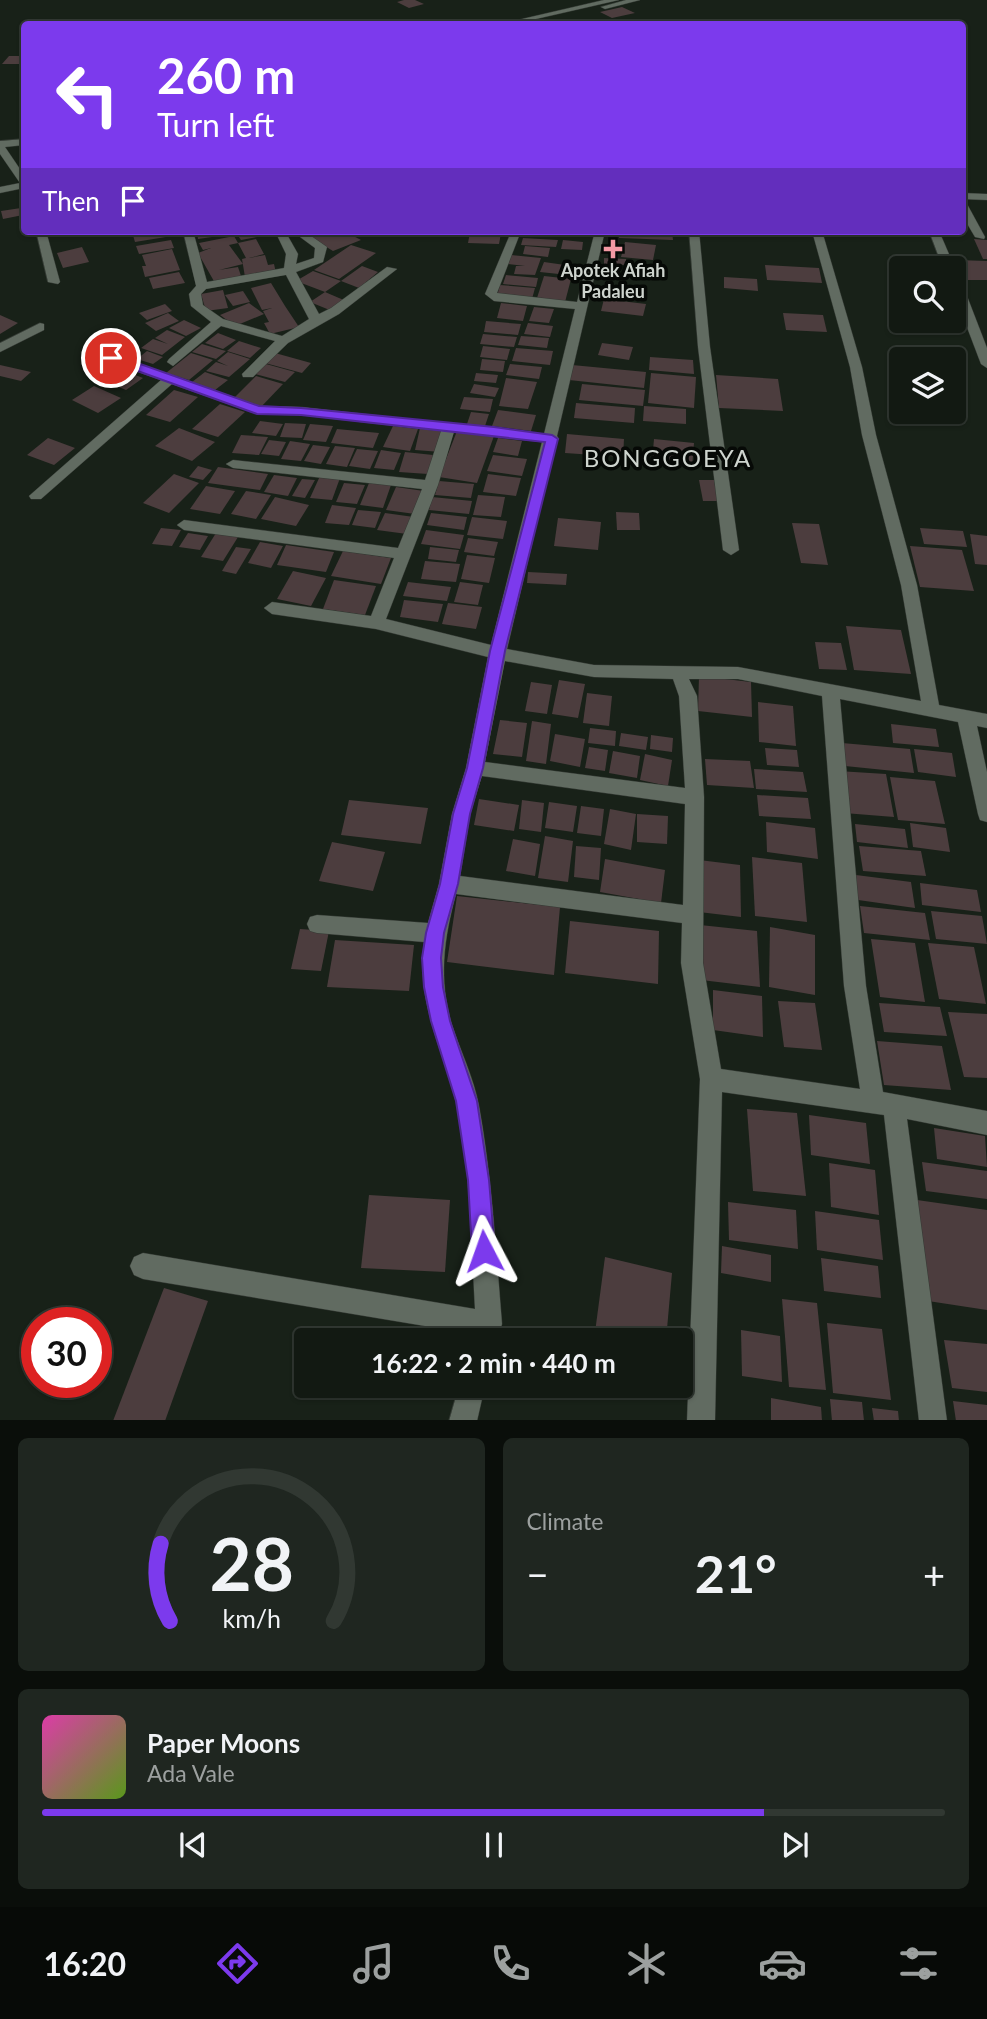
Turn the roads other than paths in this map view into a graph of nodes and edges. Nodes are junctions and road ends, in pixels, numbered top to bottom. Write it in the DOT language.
graph roads {
  1 [pos="615,0"];
  2 [pos="636,0"];
  3 [pos="519,21"];
  4 [pos="543,21"];
  5 [pos="21,142"];
  6 [pos="0,146"];
  7 [pos="21,178"];
  8 [pos="21,184"];
  9 [pos="0,190"];
  10 [pos="985,198"];
  11 [pos="966,200"];
  12 [pos="966,209"];
  13 [pos="42,235"];
  14 [pos="189,235"];
  15 [pos="282,235"];
  16 [pos="303,235"];
  17 [pos="515,235"];
  18 [pos="599,235"];
  19 [pos="694,235"];
  20 [pos="818,235"];
  21 [pos="936,235"];
  22 [pos="979,237"];
  23 [pos="944,256"];
  24 [pos="391,269"];
  25 [pos="289,270"];
  26 [pos="54,282"];
  27 [pos="202,286"];
  28 [pos="580,306"];
  29 [pos="966,309"];
  30 [pos="316,320"];
  31 [pos="219,322"];
  32 [pos="40,327"];
  33 [pos="284,340"];
  34 [pos="0,348"];
  35 [pos="111,358"];
  36 [pos="173,362"];
  37 [pos="987,364"];
  38 [pos="248,374"];
  39 [pos="170,379"];
  40 [pos="449,427"];
  41 [pos="552,439"];
  42 [pos="233,464"];
  43 [pos="431,485"];
  44 [pos="36,496"];
  45 [pos="184,525"];
  46 [pos="731,550"];
  47 [pos="404,554"];
  48 [pos="272,608"];
  49 [pos="376,623"];
  50 [pos="498,651"];
  51 [pos="679,674"];
  52 [pos="830,689"];
  53 [pos="931,709"];
  54 [pos="966,717"];
  55 [pos="987,721"];
  56 [pos="475,768"];
  57 [pos="695,797"];
  58 [pos="987,814"];
  59 [pos="449,884"];
  60 [pos="691,915"];
  61 [pos="317,925"];
  62 [pos="435,933"];
  63 [pos="711,1079"];
  64 [pos="883,1104"];
  65 [pos="987,1123"];
  66 [pos="143,1266"];
  67 [pos="465,1328"];
  68 [pos="486,1328"];
  69 [pos="469,1398"];
  70 [pos="463,1420"];
  71 [pos="701,1420"];
  72 [pos="933,1420"];
  1 -- 3 [label="street"];
  2 -- 4 [label="street"];
  5 -- 6 [label="street"];
  6 -- 7 [label="street"];
  8 -- 9 [label="street"];
  10 -- 11 [label="street"];
  12 -- 22 [label="street"];
  13 -- 26 [label="street"];
  14 -- 27 [label="street"];
  15 -- 25 [label="street"];
  16 -- 25 [label="street"];
  17 -- 28 [label="street"];
  18 -- 28 [label="street"];
  19 -- 46 [label="street"];
  20 -- 53 [label="street"];
  21 -- 23 [label="street"];
  24 -- 30 [label="street"];
  25 -- 27 [label="street"];
  25 -- 30 [label="street"];
  27 -- 31 [label="street"];
  28 -- 41 [label="street"];
  29 -- 37 [label="street"];
  30 -- 33 [label="street"];
  31 -- 33 [label="street"];
  31 -- 36 [label="street"];
  32 -- 34 [label="street"];
  33 -- 38 [label="street"];
  35 -- 39 [label="street"];
  39 -- 40 [label="street"];
  39 -- 44 [label="street"];
  40 -- 41 [label="street"];
  40 -- 43 [label="street"];
  41 -- 50 [label="street"];
  42 -- 43 [label="street"];
  43 -- 47 [label="street"];
  45 -- 47 [label="street"];
  47 -- 49 [label="street"];
  48 -- 49 [label="street"];
  49 -- 50 [label="street"];
  50 -- 51 [label="street"];
  50 -- 56 [label="street"];
  51 -- 52 [label="street"];
  51 -- 57 [label="street"];
  52 -- 53 [label="street"];
  52 -- 64 [label="street"];
  53 -- 54 [label="street"];
  54 -- 55 [label="street"];
  54 -- 58 [label="street"];
  56 -- 57 [label="street"];
  56 -- 59 [label="street"];
  57 -- 60 [label="street"];
  59 -- 60 [label="street"];
  59 -- 62 [label="street"];
  60 -- 63 [label="street"];
  61 -- 62 [label="street"];
  62 -- 68 [label="street"];
  63 -- 64 [label="street"];
  63 -- 71 [label="street"];
  64 -- 65 [label="street"];
  64 -- 72 [label="street"];
  66 -- 67 [label="street"];
  69 -- 70 [label="street"];
}
